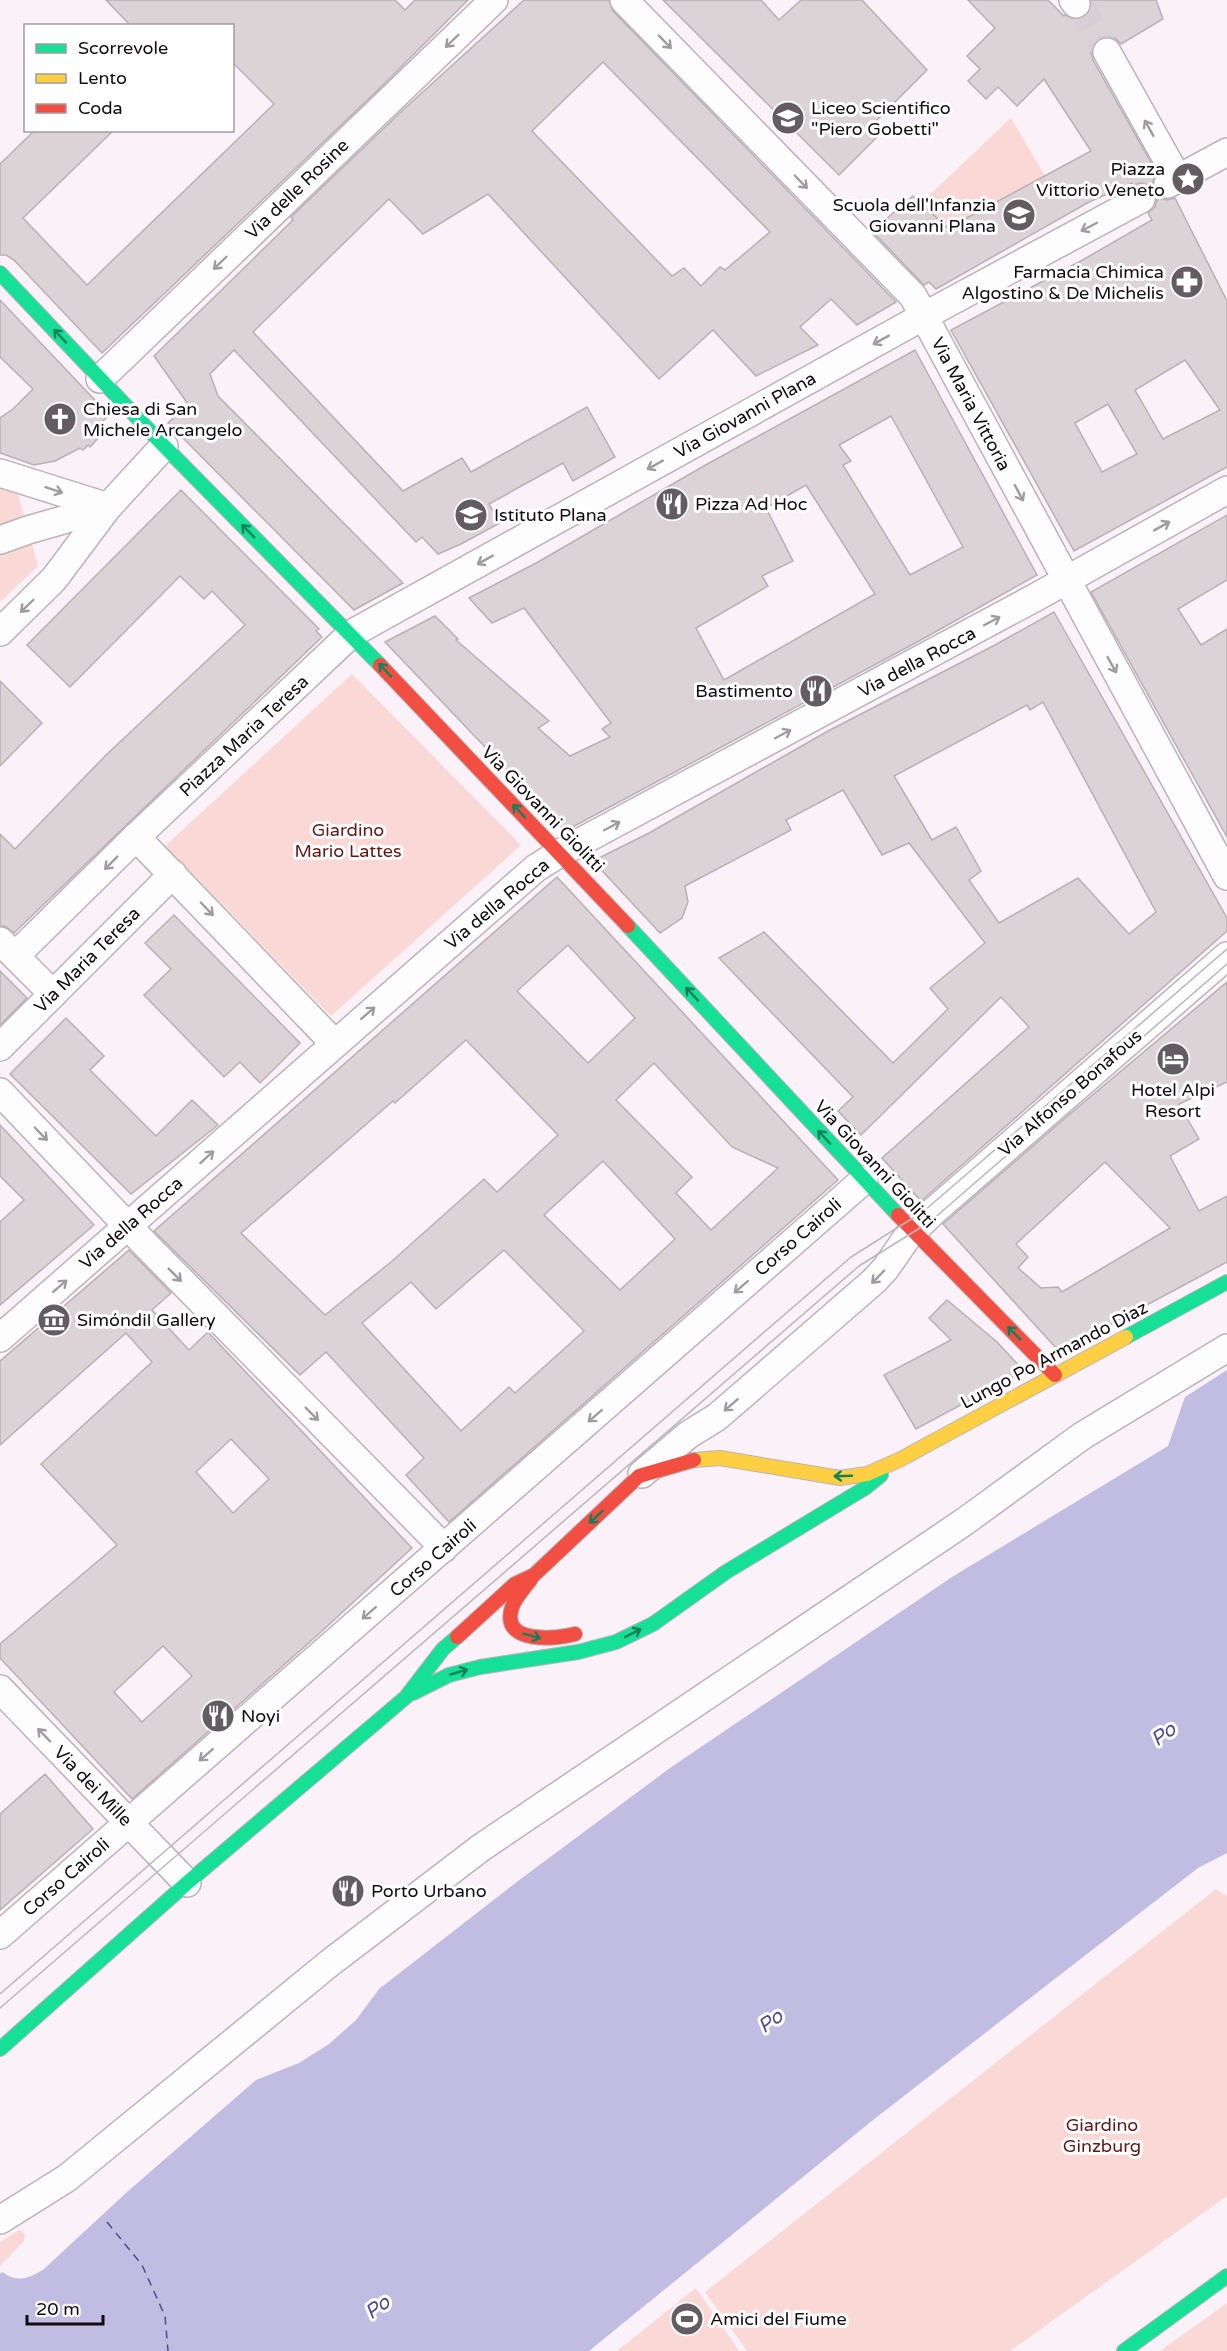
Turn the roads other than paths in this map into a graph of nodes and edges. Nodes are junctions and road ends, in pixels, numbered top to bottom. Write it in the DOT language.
graph roads {
  1 [pos="494,0"];
  2 [pos="624,0"];
  3 [pos="1107,52"];
  4 [pos="1227,152"];
  5 [pos="1140,199"];
  6 [pos="0,273"];
  7 [pos="924,316"];
  8 [pos="100,379"];
  9 [pos="164,446"];
  10 [pos="0,473"];
  11 [pos="1227,490"];
  12 [pos="108,507"];
  13 [pos="0,540"];
  14 [pos="1065,580"];
  15 [pos="0,632"];
  16 [pos="351,634"];
  17 [pos="136,837"];
  18 [pos="560,853"];
  19 [pos="173,874"];
  20 [pos="1227,876"];
  21 [pos="8,949"];
  22 [pos="1227,956"];
  23 [pos="53,994"];
  24 [pos="334,1043"];
  25 [pos="0,1047"];
  26 [pos="0,1092"];
  27 [pos="864,1180"];
  28 [pos="129,1226"];
  29 [pos="913,1230"];
  30 [pos="1227,1282"];
  31 [pos="0,1338"];
  32 [pos="1227,1348"];
  33 [pos="1055,1375"];
  34 [pos="899,1460"];
  35 [pos="639,1476"];
  36 [pos="791,1532"];
  37 [pos="746,1543"];
  38 [pos="444,1548"];
  39 [pos="534,1575"];
  40 [pos="586,1631"];
  41 [pos="0,1689"];
  42 [pos="406,1697"];
  43 [pos="128,1822"];
  44 [pos="187,1883"];
  45 [pos="0,1935"];
  46 [pos="0,2049"];
  47 [pos="0,2220"];
  48 [pos="1227,2276"];
  49 [pos="1124,2351"];
  1 -- 8 [label="street, Via delle Rosine, one-way"];
  2 -- 7 [label="street, Via Maria Vittoria, one-way"];
  4 -- 3 [label="street, one-way"];
  5 -- 7 [label="street, Via Giovanni Plana, one-way"];
  8 -- 6 [label="main road, Via Giovanni Giolitti, one-way"];
  7 -- 14 [label="street, Via Maria Vittoria, one-way"];
  7 -- 16 [label="street, Via Giovanni Plana, one-way"];
  8 -- 9 [label="main road, Via Giovanni Giolitti"];
  9 -- 12 [label="street"];
  16 -- 9 [label="main road, Via Giovanni Giolitti, one-way"];
  10 -- 12 [label="street, one-way"];
  14 -- 11 [label="street, Via della Rocca, one-way"];
  12 -- 13 [label="street"];
  12 -- 15 [label="street, one-way"];
  18 -- 14 [label="street, Via della Rocca, one-way"];
  14 -- 20 [label="street, Via Maria Vittoria, one-way"];
  16 -- 17 [label="street, Piazza Maria Teresa"];
  18 -- 16 [label="main road, Via Giovanni Giolitti, one-way"];
  17 -- 19 [label="street"];
  17 -- 21 [label="street, Piazza Maria Teresa, one-way"];
  24 -- 18 [label="street, Via della Rocca, one-way"];
  27 -- 18 [label="main road, Via Giovanni Giolitti, one-way"];
  19 -- 23 [label="street, Via Maria Teresa"];
  19 -- 24 [label="street, one-way"];
  21 -- 23 [label="street"];
  22 -- 29 [label="street, Via Alfonso Bonafous"];
  23 -- 25 [label="street, Via Maria Teresa"];
  28 -- 24 [label="street, Via della Rocca, one-way"];
  26 -- 28 [label="street, one-way"];
  27 -- 29 [label="main road, Via Giovanni Giolitti"];
  27 -- 38 [label="street, Corso Cairoli, one-way"];
  31 -- 28 [label="street, Via della Rocca, one-way"];
  28 -- 38 [label="street, one-way"];
  33 -- 29 [label="main road, Via Giovanni Giolitti, one-way"];
  29 -- 35 [label="street, one-way"];
  30 -- 33 [label="main road, Lungo Po Armando Diaz"];
  32 -- 47 [label="street"];
  33 -- 34 [label="main road, Lungo Po Armando Diaz"];
  34 -- 35 [label="main road, one-way"];
  34 -- 36 [label="main road"];
  35 -- 39 [label="main road, one-way"];
  36 -- 37 [label="main road"];
  42 -- 36 [label="main road, one-way"];
  38 -- 43 [label="street, Corso Cairoli, one-way"];
  39 -- 40 [label="main road, one-way"];
  39 -- 42 [label="main road"];
  43 -- 41 [label="street, Via dei Mille, one-way"];
  42 -- 44 [label="main road"];
  43 -- 44 [label="street, Via dei Mille"];
  43 -- 45 [label="street, Corso Cairoli"];
  44 -- 46 [label="main road"];
  48 -- 49 [label="main road"];
}
